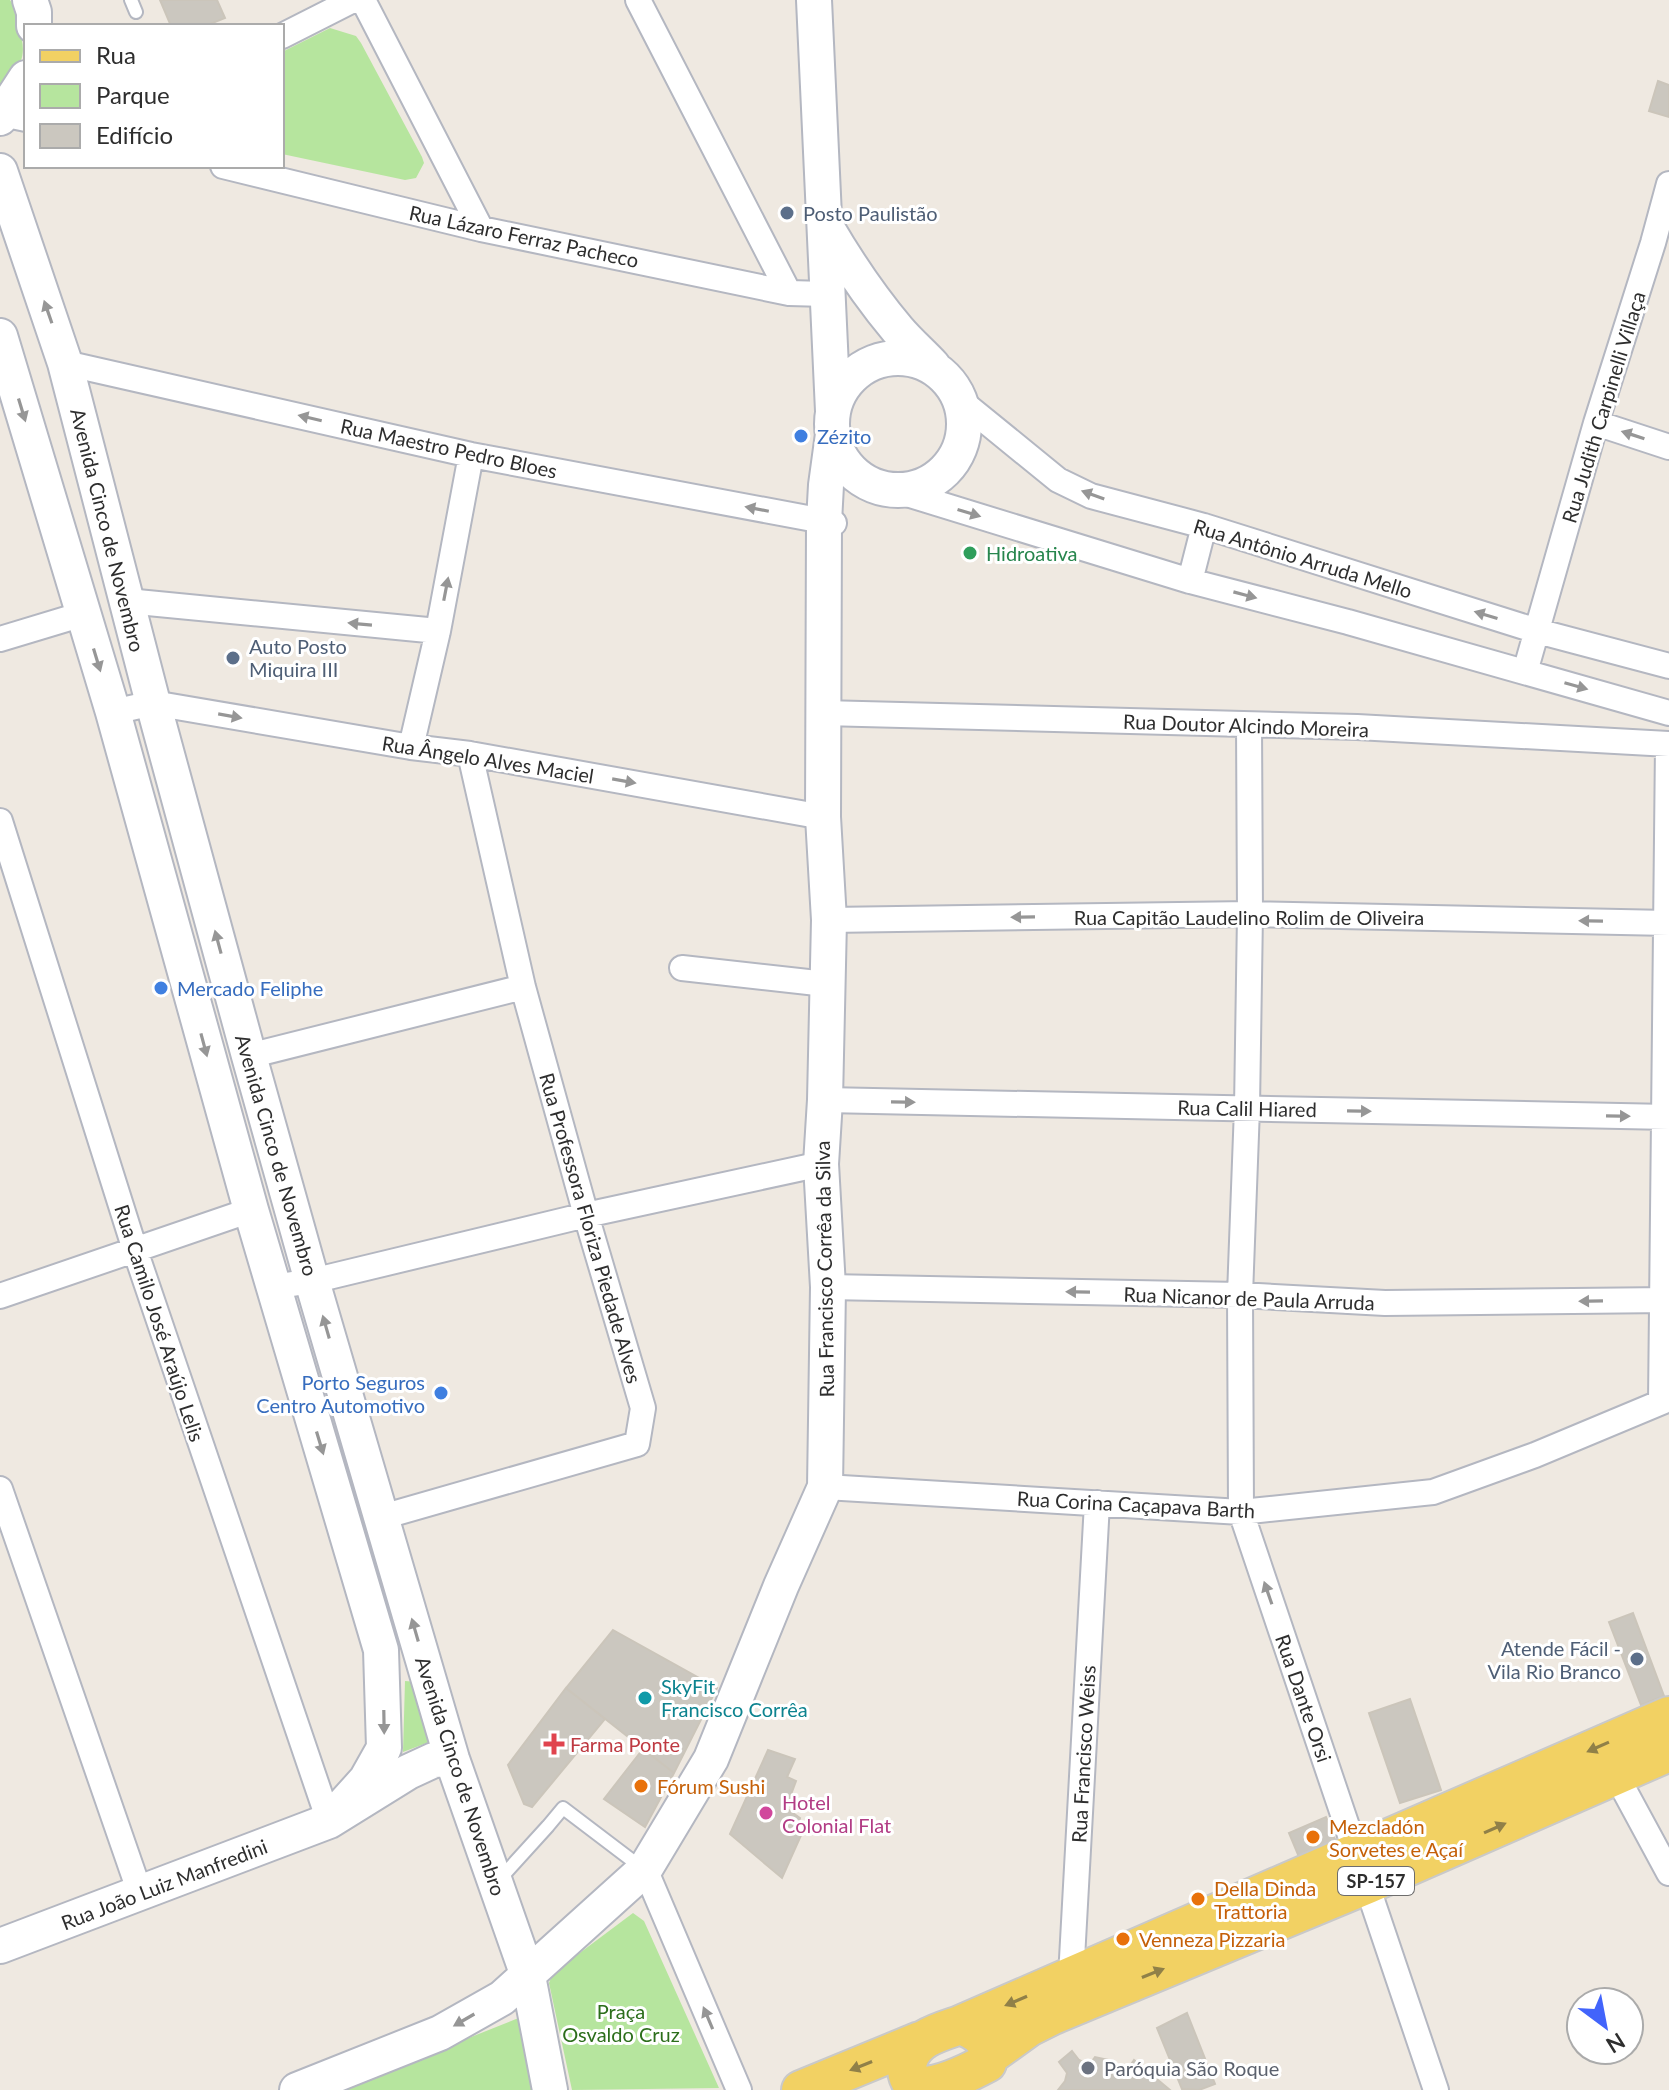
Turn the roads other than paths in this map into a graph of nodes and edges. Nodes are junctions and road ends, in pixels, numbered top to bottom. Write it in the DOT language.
graph roads {
  1 [pos="353,0"];
  2 [pos="363,0"];
  3 [pos="638,0"];
  4 [pos="814,0"];
  5 [pos="284,35"];
  6 [pos="24,82"];
  7 [pos="7,116"];
  8 [pos="231,168"];
  9 [pos="0,171"];
  10 [pos="1669,184"];
  11 [pos="825,224"];
  12 [pos="481,229"];
  13 [pos="1661,245"];
  14 [pos="789,293"];
  15 [pos="826,294"];
  16 [pos="873,299"];
  17 [pos="0,336"];
  18 [pos="65,363"];
  19 [pos="935,368"];
  20 [pos="961,401"];
  21 [pos="1596,423"];
  22 [pos="833,424"];
  23 [pos="1669,447"];
  24 [pos="471,455"];
  25 [pos="888,489"];
  26 [pos="1204,526"];
  27 [pos="828,530"];
  28 [pos="1190,581"];
  29 [pos="127,601"];
  30 [pos="83,614"];
  31 [pos="438,631"];
  32 [pos="1537,631"];
  33 [pos="0,639"];
  34 [pos="1669,666"];
  35 [pos="1525,672"];
  36 [pos="153,703"];
  37 [pos="113,712"];
  38 [pos="823,713"];
  39 [pos="1669,713"];
  40 [pos="1249,725"];
  41 [pos="1668,744"];
  42 [pos="411,747"];
  43 [pos="470,754"];
  44 [pos="823,817"];
  45 [pos="0,821"];
  46 [pos="1250,914"];
  47 [pos="829,920"];
  48 [pos="1668,923"];
  49 [pos="682,968"];
  50 [pos="826,984"];
  51 [pos="523,987"];
  52 [pos="249,1056"];
  53 [pos="825,1100"];
  54 [pos="1247,1108"];
  55 [pos="1666,1117"];
  56 [pos="821,1164"];
  57 [pos="251,1210"];
  58 [pos="586,1215"];
  59 [pos="135,1250"];
  60 [pos="312,1281"];
  61 [pos="273,1287"];
  62 [pos="828,1287"];
  63 [pos="1240,1295"];
  64 [pos="0,1296"];
  65 [pos="1666,1300"];
  66 [pos="1665,1400"];
  67 [pos="825,1487"];
  68 [pos="0,1489"];
  69 [pos="1097,1503"];
  70 [pos="1241,1512"];
  71 [pos="382,1517"];
  72 [pos="1669,1716"];
  73 [pos="1669,1752"];
  74 [pos="452,1759"];
  75 [pos="1616,1775"];
  76 [pos="329,1821"];
  77 [pos="1362,1868"];
  78 [pos="645,1869"];
  79 [pos="1669,1873"];
  80 [pos="495,1883"];
  81 [pos="140,1893"];
  82 [pos="0,1946"];
  83 [pos="528,1976"];
  84 [pos="1076,1990"];
  85 [pos="960,2025"];
  86 [pos="920,2041"];
  87 [pos="978,2077"];
  88 [pos="909,2088"];
  89 [pos="297,2090"];
  90 [pos="550,2090"];
  91 [pos="739,2090"];
  92 [pos="801,2090"];
  93 [pos="1436,2090"];
  1 -- 5 [label="street"];
  2 -- 12 [label="street"];
  3 -- 14 [label="street"];
  4 -- 11 [label="main road, Rua Francisco Corrêa da Silva"];
  6 -- 7 [label="main road"];
  8 -- 12 [label="street, Rua Lázaro Ferraz Pacheco"];
  18 -- 9 [label="main road, Avenida Cinco de Novembro, one-way"];
  10 -- 13 [label="street, Rua Judith Carpinelli Villaça"];
  11 -- 15 [label="main road, Rua Francisco Corrêa da Silva"];
  11 -- 16 [label="main road, Rua Francisco Corrêa da Silva"];
  12 -- 14 [label="street, Rua Lázaro Ferraz Pacheco"];
  13 -- 21 [label="street, Rua Judith Carpinelli Villaça"];
  14 -- 15 [label="street, Rua Lázaro Ferraz Pacheco"];
  15 -- 16 [label="main road"];
  15 -- 22 [label="main road, Rua Francisco Corrêa da Silva"];
  16 -- 19 [label="main road, Rua Francisco Corrêa da Silva"];
  17 -- 30 [label="main road, Avenida Cinco de Novembro, one-way"];
  24 -- 18 [label="street, Rua Maestro Pedro Bloes, one-way"];
  18 -- 29 [label="main road, Avenida Cinco de Novembro"];
  19 -- 20 [label="main road"];
  19 -- 22 [label="main road"];
  20 -- 25 [label="main road"];
  26 -- 20 [label="street, Rua Antônio Arruda Mello, one-way"];
  23 -- 21 [label="street, one-way"];
  21 -- 32 [label="street, Rua Judith Carpinelli Villaça"];
  22 -- 25 [label="main road"];
  22 -- 27 [label="main road, Rua Francisco Corrêa da Silva"];
  27 -- 24 [label="street, Rua Maestro Pedro Bloes, one-way"];
  31 -- 24 [label="street, one-way"];
  25 -- 27 [label="main road"];
  25 -- 28 [label="street, one-way"];
  26 -- 28 [label="street"];
  32 -- 26 [label="street, Rua Antônio Arruda Mello, one-way"];
  27 -- 38 [label="main road, Rua Francisco Corrêa da Silva"];
  28 -- 35 [label="street, one-way"];
  31 -- 29 [label="street, one-way"];
  29 -- 36 [label="main road, Avenida Cinco de Novembro"];
  30 -- 33 [label="street"];
  30 -- 37 [label="main road, Avenida Cinco de Novembro, one-way"];
  31 -- 42 [label="street"];
  32 -- 34 [label="street, Rua Antônio Arruda Mello"];
  32 -- 35 [label="street, Rua Judith Carpinelli Villaça"];
  35 -- 39 [label="street, one-way"];
  36 -- 37 [label="street"];
  36 -- 42 [label="street, Rua Ângelo Alves Maciel, one-way"];
  52 -- 36 [label="main road, Avenida Cinco de Novembro, one-way"];
  37 -- 57 [label="main road, Avenida Cinco de Novembro, one-way"];
  38 -- 40 [label="street, Rua Doutor Alcindo Moreira"];
  38 -- 44 [label="main road, Rua Francisco Corrêa da Silva"];
  40 -- 41 [label="street, Rua Doutor Alcindo Moreira"];
  40 -- 46 [label="street, Rua Dante Orsi"];
  41 -- 48 [label="street"];
  42 -- 43 [label="street, Rua Ângelo Alves Maciel"];
  43 -- 44 [label="street, Rua Ângelo Alves Maciel, one-way"];
  43 -- 51 [label="street, Rua Professora Floriza Piedade Alves"];
  44 -- 47 [label="main road, Rua Francisco Corrêa da Silva"];
  45 -- 59 [label="street, Rua Camilo José Araújo Lelis"];
  46 -- 47 [label="street, Rua Capitão Laudelino Rolim de Oliveira, one-way"];
  48 -- 46 [label="street, Rua Capitão Laudelino Rolim de Oliveira, one-way"];
  46 -- 54 [label="street, Rua Dante Orsi"];
  47 -- 50 [label="main road, Rua Francisco Corrêa da Silva"];
  48 -- 55 [label="street"];
  49 -- 50 [label="street"];
  50 -- 53 [label="main road, Rua Francisco Corrêa da Silva"];
  51 -- 52 [label="street"];
  51 -- 58 [label="street, Rua Professora Floriza Piedade Alves"];
  52 -- 60 [label="main road, Avenida Cinco de Novembro"];
  53 -- 54 [label="street, Rua Calil Hiared, one-way"];
  53 -- 56 [label="main road, Rua Francisco Corrêa da Silva"];
  54 -- 55 [label="street, Rua Calil Hiared, one-way"];
  54 -- 63 [label="street, Rua Dante Orsi"];
  55 -- 65 [label="street"];
  56 -- 58 [label="street"];
  56 -- 62 [label="main road, Rua Francisco Corrêa da Silva"];
  57 -- 59 [label="street"];
  57 -- 61 [label="main road, Avenida Cinco de Novembro"];
  58 -- 60 [label="street"];
  58 -- 71 [label="street, Rua Professora Floriza Piedade Alves"];
  59 -- 64 [label="street"];
  59 -- 76 [label="street, Rua Camilo José Araújo Lelis"];
  60 -- 61 [label="street"];
  71 -- 60 [label="main road, Avenida Cinco de Novembro, one-way"];
  61 -- 76 [label="main road, Avenida Cinco de Novembro, one-way"];
  63 -- 62 [label="street, Rua Nicanor de Paula Arruda, one-way"];
  62 -- 67 [label="main road, Rua Francisco Corrêa da Silva"];
  65 -- 63 [label="street, Rua Nicanor de Paula Arruda, one-way"];
  63 -- 70 [label="street, Rua Dante Orsi"];
  65 -- 66 [label="street"];
  66 -- 70 [label="street, Rua Corina Caçapava Barth"];
  67 -- 69 [label="street, Rua Corina Caçapava Barth"];
  67 -- 78 [label="main road, Rua Francisco Corrêa da Silva"];
  68 -- 81 [label="street"];
  69 -- 70 [label="street, Rua Corina Caçapava Barth"];
  69 -- 84 [label="street, Rua Francisco Weiss"];
  77 -- 70 [label="street, Rua Dante Orsi, one-way"];
  74 -- 71 [label="main road, Avenida Cinco de Novembro, one-way"];
  72 -- 77 [label="main road, SP-157, one-way"];
  73 -- 75 [label="main road, SP-157"];
  74 -- 76 [label="main road, Rua João Luiz Manfredini"];
  74 -- 80 [label="main road, Avenida Cinco de Novembro"];
  77 -- 75 [label="main road, SP-157, one-way"];
  75 -- 79 [label="street"];
  76 -- 81 [label="main road, Rua João Luiz Manfredini"];
  77 -- 84 [label="main road, SP-157"];
  77 -- 93 [label="street, Rua Dante Orsi"];
  78 -- 80 [label="lane"];
  78 -- 83 [label="main road, Rua Francisco Corrêa da Silva"];
  91 -- 78 [label="street, one-way"];
  80 -- 83 [label="main road, Avenida Cinco de Novembro"];
  81 -- 82 [label="main road, Rua João Luiz Manfredini"];
  83 -- 89 [label="main road, Rua Francisco Corrêa da Silva, one-way"];
  83 -- 90 [label="main road, Avenida Cinco de Novembro"];
  84 -- 85 [label="main road, SP-157, one-way"];
  84 -- 87 [label="main road, SP-157"];
  85 -- 86 [label="main road, SP-157"];
  85 -- 87 [label="main road"];
  86 -- 88 [label="main road, SP-157"];
  86 -- 92 [label="main road, one-way"];
  87 -- 88 [label="main road, SP-157"];
}
